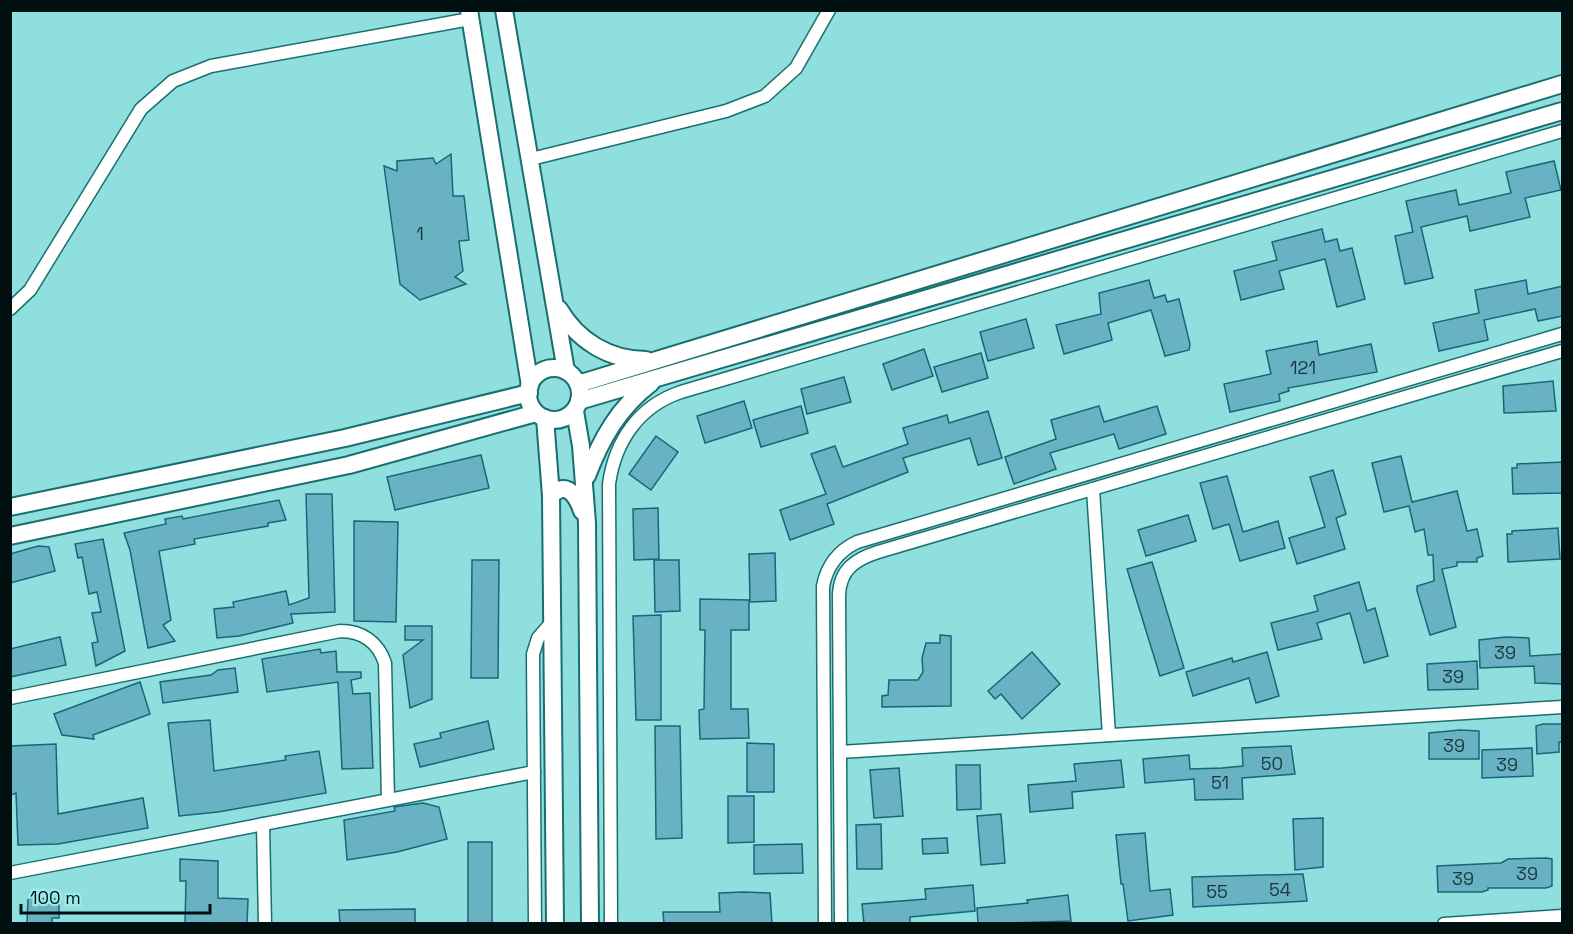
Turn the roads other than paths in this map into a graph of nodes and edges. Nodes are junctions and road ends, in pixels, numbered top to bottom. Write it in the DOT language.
graph roads {
  1 [pos="504,10"];
  2 [pos="830,10"];
  3 [pos="470,15"];
  4 [pos="1563,84"];
  5 [pos="1563,111"];
  6 [pos="1563,131"];
  7 [pos="531,159"];
  8 [pos="556,303"];
  9 [pos="10,309"];
  10 [pos="756,330"];
  11 [pos="1563,334"];
  12 [pos="760,348"];
  13 [pos="1563,351"];
  14 [pos="662,359"];
  15 [pos="566,371"];
  16 [pos="1413,377"];
  17 [pos="656,379"];
  18 [pos="529,389"];
  19 [pos="1419,393"];
  20 [pos="578,399"];
  21 [pos="541,416"];
  22 [pos="345,438"];
  23 [pos="349,465"];
  24 [pos="584,482"];
  25 [pos="1093,489"];
  26 [pos="551,496"];
  27 [pos="10,507"];
  28 [pos="587,523"];
  29 [pos="10,536"];
  30 [pos="552,622"];
  31 [pos="10,698"];
  32 [pos="1563,706"];
  33 [pos="1109,735"];
  34 [pos="840,752"];
  35 [pos="534,772"];
  36 [pos="388,800"];
  37 [pos="263,824"];
  38 [pos="10,873"];
  39 [pos="1563,916"];
  40 [pos="265,924"];
  41 [pos="535,924"];
  42 [pos="555,924"];
  43 [pos="590,924"];
  44 [pos="611,924"];
  45 [pos="825,924"];
  46 [pos="841,924"];
  47 [pos="1444,924"];
  1 -- 7 [label="street"];
  2 -- 7 [label="street"];
  3 -- 9 [label="street"];
  3 -- 18 [label="street"];
  4 -- 10 [label="street"];
  5 -- 12 [label="street"];
  6 -- 44 [label="street"];
  7 -- 8 [label="street"];
  8 -- 14 [label="street"];
  8 -- 15 [label="street"];
  10 -- 12 [label="street"];
  10 -- 14 [label="street"];
  11 -- 16 [label="street"];
  12 -- 17 [label="street"];
  13 -- 19 [label="street"];
  14 -- 20 [label="street"];
  15 -- 18 [label="street"];
  15 -- 20 [label="street"];
  16 -- 19 [label="street"];
  16 -- 45 [label="street"];
  17 -- 20 [label="street"];
  17 -- 24 [label="street"];
  18 -- 21 [label="street"];
  18 -- 22 [label="street"];
  19 -- 25 [label="street"];
  20 -- 21 [label="street"];
  20 -- 24 [label="street"];
  21 -- 23 [label="street"];
  21 -- 26 [label="street"];
  22 -- 23 [label="street"];
  22 -- 27 [label="street"];
  23 -- 29 [label="street"];
  24 -- 28 [label="street"];
  25 -- 33 [label="street"];
  25 -- 34 [label="street"];
  26 -- 28 [label="street"];
  26 -- 30 [label="street"];
  28 -- 43 [label="street"];
  30 -- 35 [label="street"];
  30 -- 42 [label="street"];
  31 -- 36 [label="street"];
  32 -- 33 [label="street"];
  33 -- 34 [label="street"];
  34 -- 46 [label="street"];
  35 -- 36 [label="street"];
  35 -- 41 [label="street"];
  36 -- 37 [label="street"];
  37 -- 38 [label="street"];
  37 -- 40 [label="street"];
  39 -- 47 [label="street"];
}
